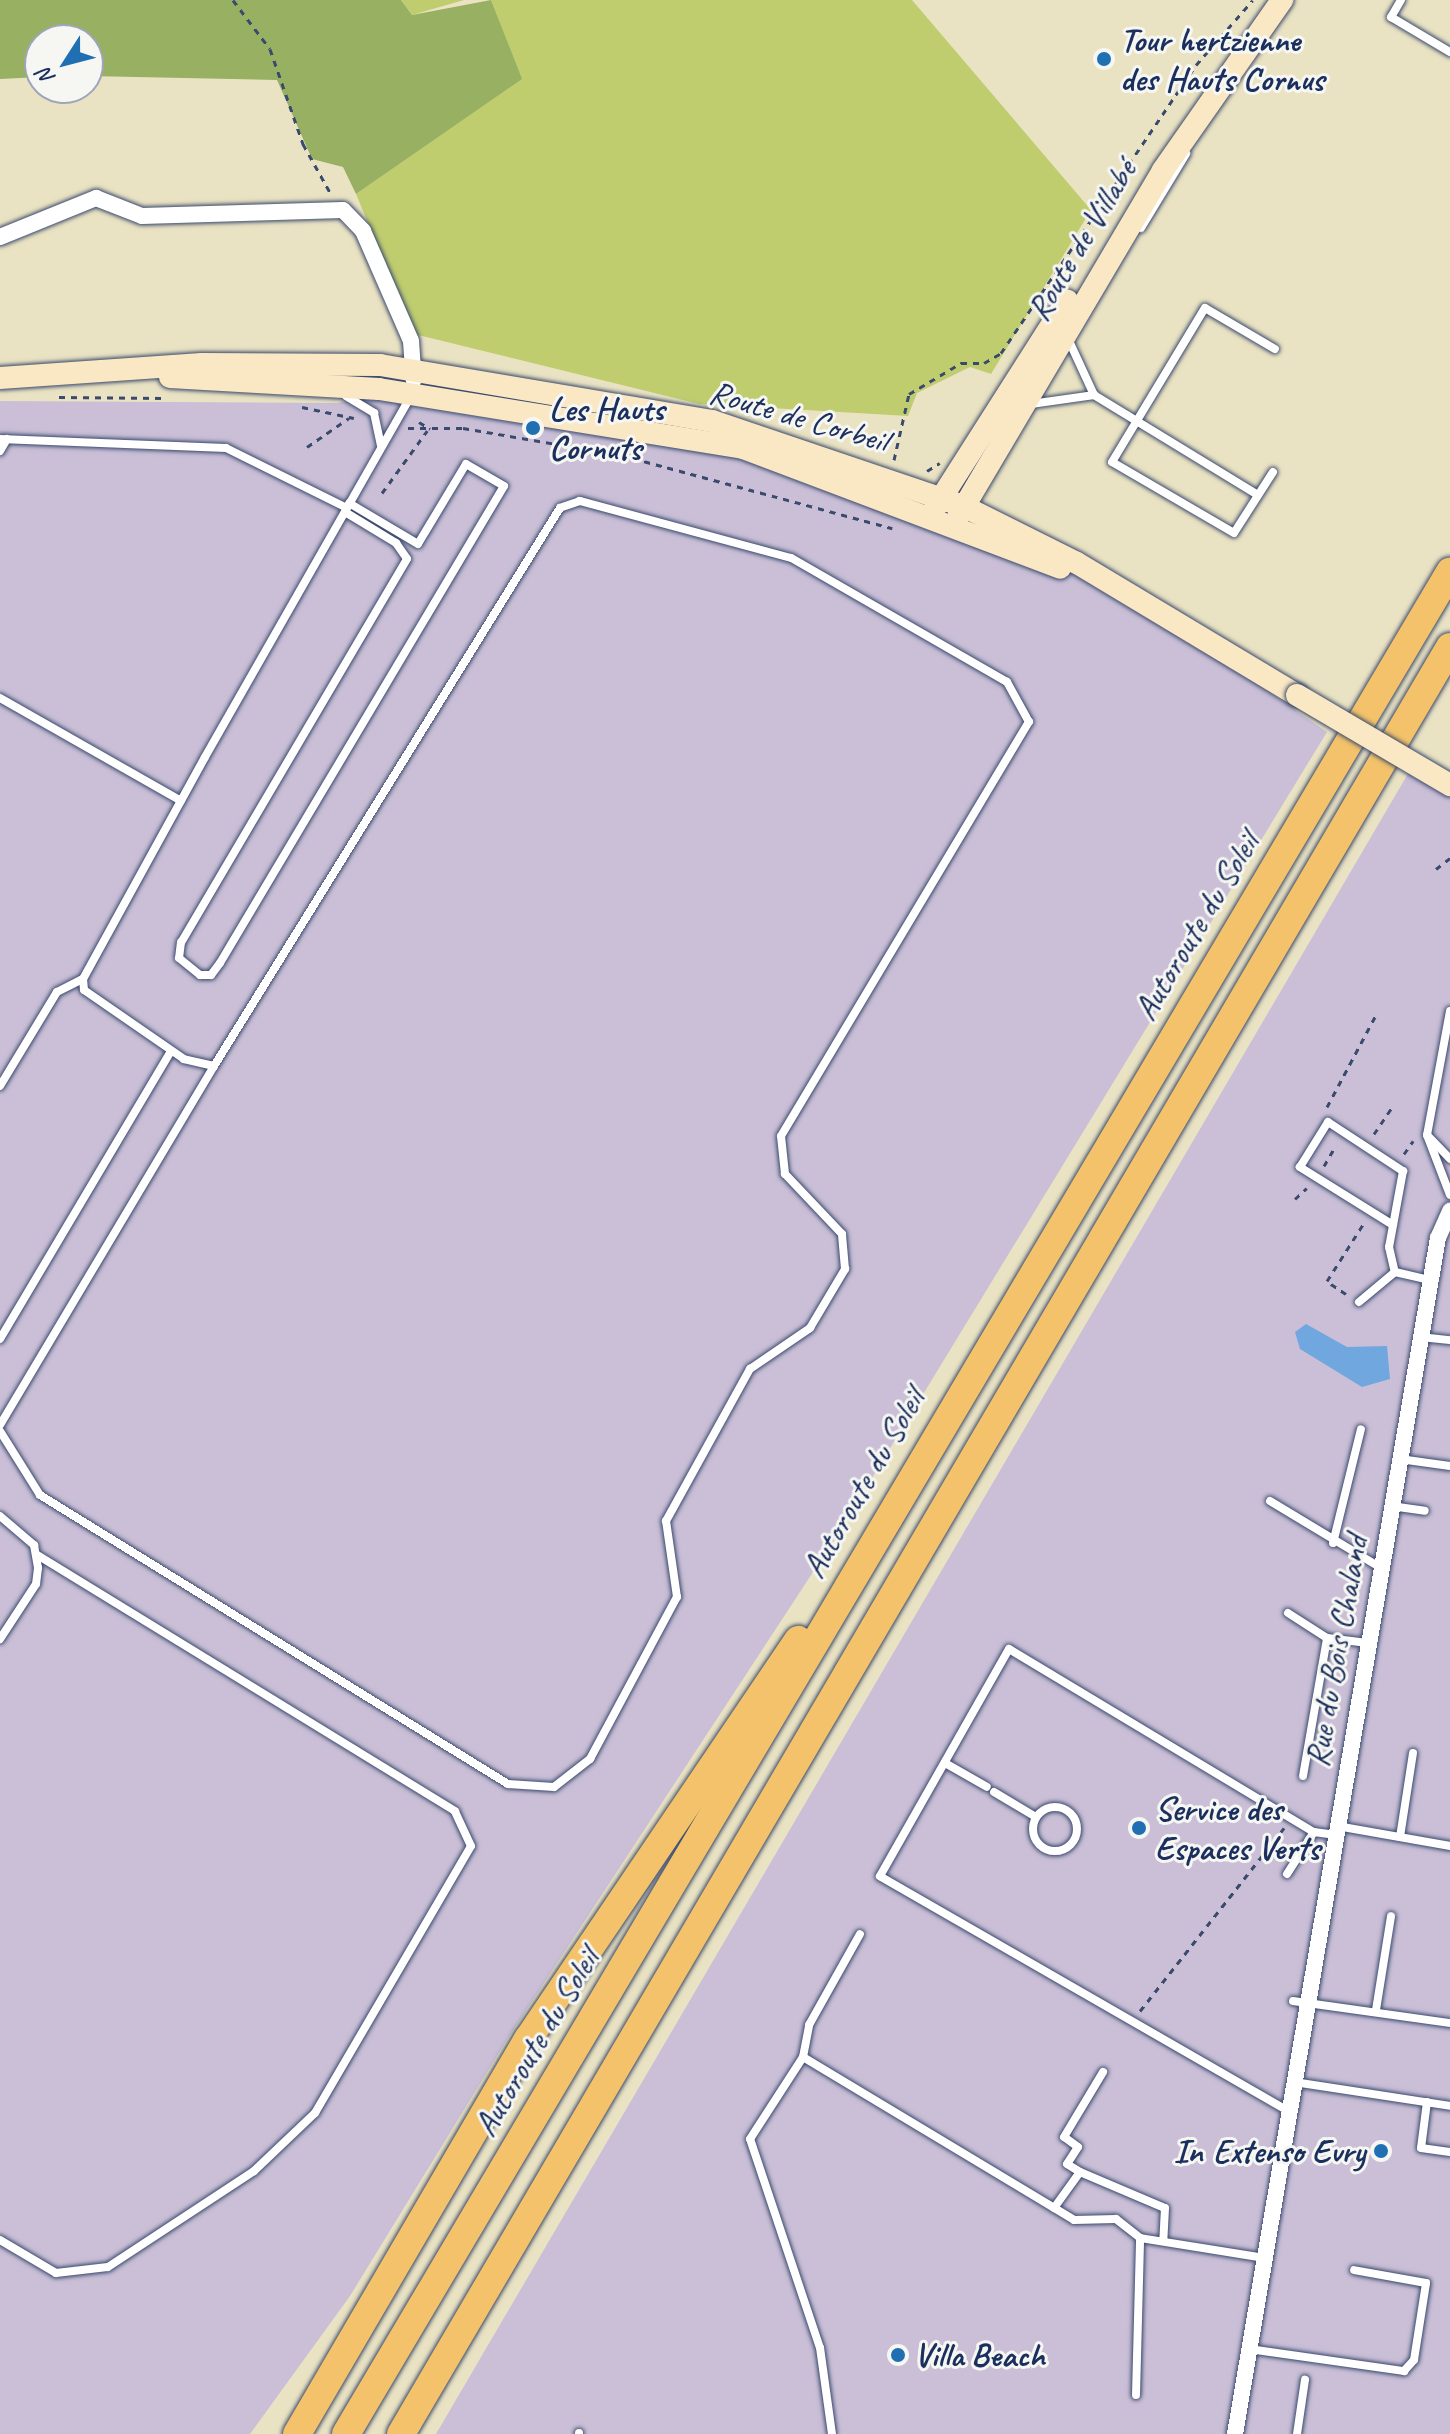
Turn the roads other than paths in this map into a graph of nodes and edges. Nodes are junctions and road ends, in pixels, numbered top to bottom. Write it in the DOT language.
graph roads {
  1 [pos="1266,0"];
  2 [pos="1282,0"];
  3 [pos="1401,0"];
  4 [pos="1450,52"];
  5 [pos="1220,85"];
  6 [pos="0,237"];
  7 [pos="1070,343"];
  8 [pos="1275,349"];
  9 [pos="414,371"];
  10 [pos="136,373"];
  11 [pos="0,378"];
  12 [pos="413,394"];
  13 [pos="1094,395"];
  14 [pos="298,396"];
  15 [pos="1037,399"];
  16 [pos="1014,415"];
  17 [pos="1137,421"];
  18 [pos="4,439"];
  19 [pos="381,445"];
  20 [pos="0,451"];
  21 [pos="1273,472"];
  22 [pos="1258,495"];
  23 [pos="936,506"];
  24 [pos="347,508"];
  25 [pos="958,516"];
  26 [pos="1450,572"];
  27 [pos="1450,647"];
  28 [pos="0,698"];
  29 [pos="1450,785"];
  30 [pos="181,801"];
  31 [pos="83,979"];
  32 [pos="1450,1011"];
  33 [pos="171,1051"];
  34 [pos="214,1066"];
  35 [pos="0,1086"];
  36 [pos="1427,1135"];
  37 [pos="1450,1159"];
  38 [pos="1450,1195"];
  39 [pos="1450,1211"];
  40 [pos="1393,1225"];
  41 [pos="1395,1272"];
  42 [pos="1430,1280"];
  43 [pos="1359,1302"];
  44 [pos="1420,1337"];
  45 [pos="0,1339"];
  46 [pos="1450,1340"];
  47 [pos="0,1428"];
  48 [pos="1361,1429"];
  49 [pos="1399,1459"];
  50 [pos="1450,1466"];
  51 [pos="1270,1501"];
  52 [pos="1391,1506"];
  53 [pos="1425,1511"];
  54 [pos="0,1516"];
  55 [pos="1333,1543"];
  56 [pos="38,1555"];
  57 [pos="854,1567"];
  58 [pos="1381,1568"];
  59 [pos="1288,1613"];
  60 [pos="1327,1638"];
  61 [pos="0,1639"];
  62 [pos="1368,1643"];
  63 [pos="1413,1753"];
  64 [pos="945,1763"];
  65 [pos="1303,1776"];
  66 [pos="1036,1817"];
  67 [pos="1336,1831"];
  68 [pos="1314,1832"];
  69 [pos="1400,1837"];
  70 [pos="1450,1846"];
  71 [pos="1287,1874"];
  72 [pos="1391,1916"];
  73 [pos="860,1934"];
  74 [pos="1300,2002"];
  75 [pos="1376,2010"];
  76 [pos="1450,2023"];
  77 [pos="803,2057"];
  78 [pos="1103,2072"];
  79 [pos="1294,2082"];
  80 [pos="1427,2102"];
  81 [pos="1450,2106"];
  82 [pos="1290,2112"];
  83 [pos="1450,2152"];
  84 [pos="1080,2172"];
  85 [pos="1054,2208"];
  86 [pos="1140,2238"];
  87 [pos="0,2240"];
  88 [pos="1163,2241"];
  89 [pos="1265,2258"];
  90 [pos="1354,2270"];
  91 [pos="361,2315"];
  92 [pos="1249,2349"];
  93 [pos="1305,2380"];
  94 [pos="1136,2395"];
  95 [pos="280,2434"];
  96 [pos="297,2434"];
  97 [pos="346,2434"];
  98 [pos="401,2434"];
  99 [pos="832,2434"];
  100 [pos="1235,2434"];
  101 [pos="1297,2434"];
  1 -- 23 [label="street, Route de Villabé"];
  2 -- 5 [label="street, Route de Villabé"];
  3 -- 4 [label="lane"];
  5 -- 7 [label="lane"];
  5 -- 16 [label="street, Route de Villabé"];
  6 -- 9 [label="street"];
  7 -- 13 [label="lane"];
  7 -- 15 [label="lane"];
  8 -- 17 [label="lane"];
  9 -- 10 [label="street, Route de Corbeil"];
  9 -- 12 [label="street"];
  9 -- 23 [label="street, Route de Corbeil"];
  10 -- 11 [label="street, Route de Corbeil"];
  10 -- 14 [label="street, Route de Corbeil"];
  12 -- 14 [label="street, Route de Corbeil"];
  12 -- 19 [label="lane"];
  12 -- 23 [label="street, Route de Corbeil"];
  13 -- 15 [label="lane"];
  13 -- 17 [label="lane"];
  14 -- 19 [label="lane"];
  15 -- 16 [label="lane"];
  16 -- 25 [label="street, Route de Villabé"];
  17 -- 22 [label="lane"];
  17 -- 22 [label="lane"];
  18 -- 20 [label="lane"];
  18 -- 24 [label="lane"];
  19 -- 24 [label="lane"];
  21 -- 22 [label="lane"];
  23 -- 25 [label="street, Route de Corbeil"];
  24 -- 24 [label="lane"];
  24 -- 30 [label="lane"];
  25 -- 29 [label="street, Route de Corbeil, bridge"];
  26 -- 57 [label="highway, Autoroute du Soleil"];
  27 -- 98 [label="highway"];
  28 -- 30 [label="lane"];
  30 -- 31 [label="lane"];
  31 -- 33 [label="lane"];
  31 -- 35 [label="lane"];
  32 -- 36 [label="lane"];
  33 -- 34 [label="lane"];
  33 -- 45 [label="lane"];
  34 -- 47 [label="lane"];
  34 -- 47 [label="lane"];
  36 -- 37 [label="lane"];
  36 -- 38 [label="lane"];
  39 -- 42 [label="street, Rue du Bois Chaland"];
  40 -- 40 [label="lane"];
  40 -- 41 [label="lane"];
  41 -- 42 [label="lane"];
  41 -- 43 [label="lane"];
  42 -- 44 [label="street, Rue du Bois Chaland"];
  44 -- 46 [label="lane"];
  44 -- 49 [label="street, Rue du Bois Chaland"];
  48 -- 55 [label="lane"];
  49 -- 50 [label="lane"];
  49 -- 52 [label="street, Rue du Bois Chaland"];
  51 -- 55 [label="lane"];
  52 -- 53 [label="lane"];
  52 -- 58 [label="street, Rue du Bois Chaland"];
  54 -- 56 [label="lane"];
  55 -- 58 [label="lane"];
  56 -- 61 [label="lane"];
  56 -- 87 [label="lane"];
  57 -- 91 [label="highway"];
  57 -- 97 [label="highway, Autoroute du Soleil"];
  58 -- 62 [label="street, Rue du Bois Chaland"];
  59 -- 60 [label="lane"];
  60 -- 62 [label="lane"];
  60 -- 65 [label="lane"];
  62 -- 67 [label="street, Rue du Bois Chaland"];
  63 -- 69 [label="lane"];
  64 -- 66 [label="lane"];
  64 -- 68 [label="lane"];
  64 -- 82 [label="lane"];
  66 -- 66 [label="lane"];
  67 -- 68 [label="lane"];
  67 -- 69 [label="lane"];
  67 -- 74 [label="street, Rue du Bois Chaland"];
  68 -- 71 [label="lane"];
  69 -- 70 [label="lane"];
  72 -- 75 [label="lane"];
  73 -- 77 [label="lane"];
  74 -- 75 [label="lane"];
  74 -- 79 [label="street, Rue du Bois Chaland"];
  75 -- 76 [label="lane"];
  77 -- 85 [label="lane"];
  77 -- 99 [label="lane"];
  78 -- 84 [label="lane"];
  79 -- 80 [label="lane"];
  79 -- 82 [label="street, Rue du Bois Chaland"];
  80 -- 81 [label="lane"];
  80 -- 83 [label="lane"];
  82 -- 89 [label="street, Rue du Bois Chaland"];
  84 -- 85 [label="lane"];
  84 -- 88 [label="lane"];
  85 -- 86 [label="lane"];
  86 -- 88 [label="lane"];
  86 -- 94 [label="lane"];
  88 -- 89 [label="lane"];
  89 -- 92 [label="street, Rue du Bois Chaland"];
  90 -- 92 [label="lane"];
  91 -- 95 [label="highway"];
  91 -- 96 [label="highway"];
  92 -- 100 [label="street, Rue du Bois Chaland"];
  93 -- 101 [label="lane"];
}
